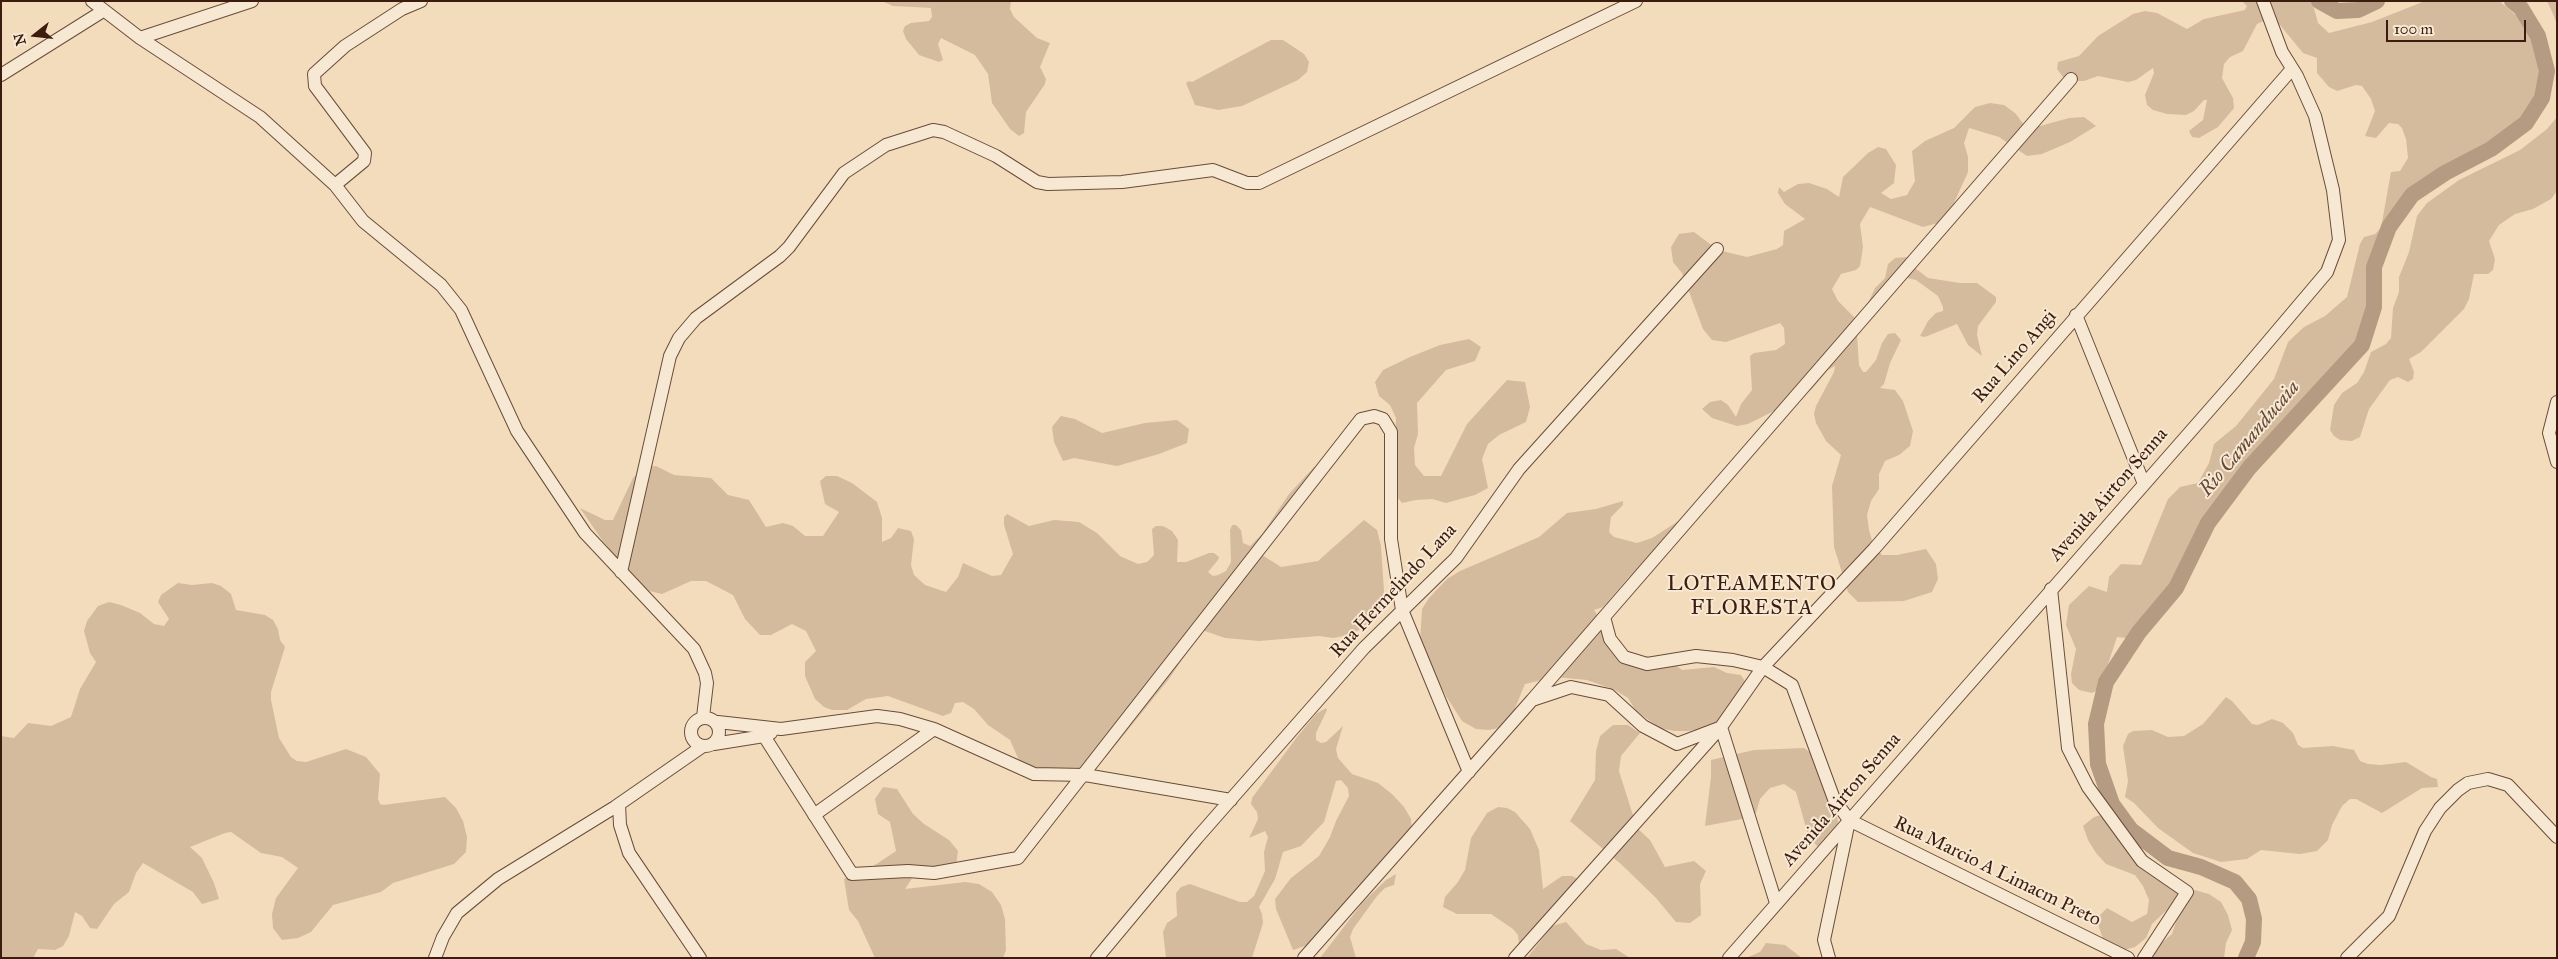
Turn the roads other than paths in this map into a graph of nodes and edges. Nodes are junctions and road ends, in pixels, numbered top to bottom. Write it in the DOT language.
graph roads {
  1 [pos="92,1"];
  2 [pos="252,1"];
  3 [pos="421,1"];
  4 [pos="1636,1"];
  5 [pos="2263,1"];
  6 [pos="103,11"];
  7 [pos="140,38"];
  8 [pos="2292,69"];
  9 [pos="1,75"];
  10 [pos="2071,79"];
  11 [pos="335,184"];
  12 [pos="1717,249"];
  13 [pos="2076,315"];
  14 [pos="2557,402"];
  15 [pos="2557,462"];
  16 [pos="2144,484"];
  17 [pos="621,572"];
  18 [pos="2051,589"];
  19 [pos="1402,610"];
  20 [pos="1604,617"];
  21 [pos="1763,668"];
  22 [pos="1532,700"];
  23 [pos="712,720"];
  24 [pos="1721,727"];
  25 [pos="780,729"];
  26 [pos="934,729"];
  27 [pos="691,736"];
  28 [pos="764,736"];
  29 [pos="708,745"];
  30 [pos="669,770"];
  31 [pos="1468,772"];
  32 [pos="1085,774"];
  33 [pos="1231,800"];
  34 [pos="619,804"];
  35 [pos="814,815"];
  36 [pos="1849,820"];
  37 [pos="2557,837"];
  38 [pos="1776,903"];
  39 [pos="1828,955"];
  40 [pos="435,958"];
  41 [pos="700,958"];
  42 [pos="1097,958"];
  43 [pos="1304,958"];
  44 [pos="1515,958"];
  45 [pos="1729,958"];
  46 [pos="2128,958"];
  47 [pos="2144,958"];
  48 [pos="2346,958"];
  1 -- 6 [label="street"];
  2 -- 7 [label="street"];
  3 -- 11 [label="street"];
  4 -- 17 [label="street"];
  5 -- 8 [label="street, Avenida Airton Senna"];
  6 -- 7 [label="street"];
  6 -- 9 [label="street"];
  7 -- 11 [label="street"];
  8 -- 13 [label="street, Rua Lino Angi"];
  8 -- 16 [label="street, Avenida Airton Senna"];
  10 -- 20 [label="street"];
  11 -- 17 [label="street"];
  12 -- 19 [label="street, Rua Hermelindo Lana"];
  13 -- 16 [label="street"];
  13 -- 21 [label="street, Rua Lino Angi"];
  14 -- 15 [label="street"];
  16 -- 18 [label="street, Avenida Airton Senna"];
  17 -- 23 [label="street"];
  18 -- 36 [label="street, Avenida Airton Senna"];
  18 -- 47 [label="street"];
  19 -- 31 [label="street"];
  19 -- 32 [label="street"];
  19 -- 33 [label="street, Rua Hermelindo Lana"];
  20 -- 21 [label="street"];
  20 -- 22 [label="street"];
  21 -- 24 [label="street, Rua Lino Angi"];
  21 -- 36 [label="street"];
  22 -- 24 [label="street"];
  22 -- 31 [label="street"];
  23 -- 25 [label="street"];
  23 -- 27 [label="street"];
  23 -- 29 [label="street"];
  24 -- 38 [label="street"];
  24 -- 44 [label="street, Rua Lino Angi"];
  25 -- 26 [label="street"];
  25 -- 28 [label="street"];
  26 -- 32 [label="street"];
  26 -- 35 [label="street"];
  27 -- 29 [label="street"];
  27 -- 30 [label="street"];
  28 -- 29 [label="street"];
  28 -- 35 [label="street"];
  29 -- 30 [label="street"];
  30 -- 34 [label="street"];
  31 -- 43 [label="street"];
  32 -- 33 [label="street"];
  32 -- 35 [label="street"];
  33 -- 42 [label="street, Rua Hermelindo Lana"];
  34 -- 40 [label="street"];
  34 -- 41 [label="street"];
  36 -- 38 [label="street, Avenida Airton Senna"];
  36 -- 39 [label="street"];
  36 -- 46 [label="street, Rua Marcio A Limacm Preto"];
  37 -- 48 [label="street"];
  38 -- 45 [label="street, Avenida Airton Senna"];
}
